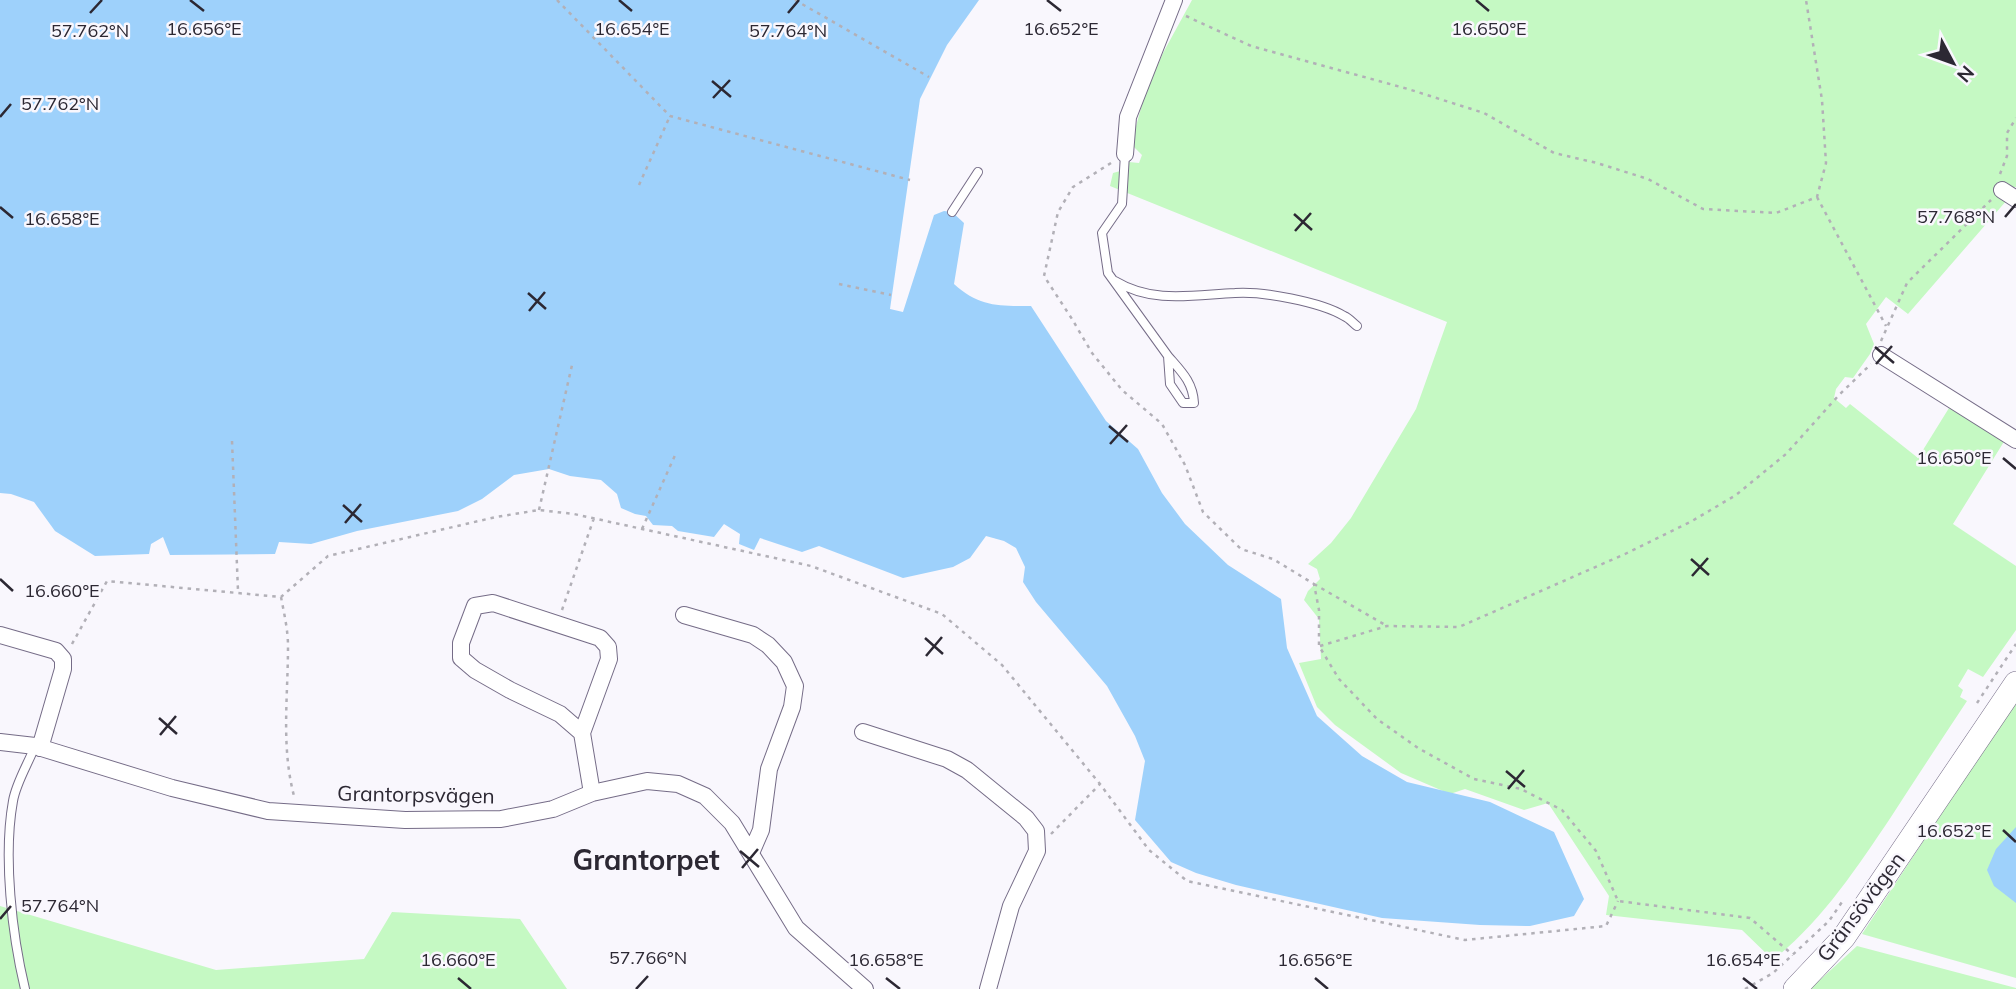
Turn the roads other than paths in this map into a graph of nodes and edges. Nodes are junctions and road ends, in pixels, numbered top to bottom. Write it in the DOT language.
graph roads {
  1 [pos="1173,5"];
  2 [pos="1125,154"];
  3 [pos="978,172"];
  4 [pos="2002,190"];
  5 [pos="2016,200"];
  6 [pos="952,212"];
  7 [pos="1112,279"];
  8 [pos="1357,326"];
  9 [pos="1881,355"];
  10 [pos="1168,356"];
  11 [pos="2016,439"];
  12 [pos="684,615"];
  13 [pos="0,635"];
  14 [pos="2016,683"];
  15 [pos="863,732"];
  16 [pos="582,733"];
  17 [pos="0,742"];
  18 [pos="38,747"];
  19 [pos="592,793"];
  20 [pos="751,853"];
  21 [pos="25,989"];
  22 [pos="865,989"];
  23 [pos="988,989"];
  24 [pos="1795,989"];
  1 -- 2 [label="street"];
  2 -- 7 [label="lane"];
  3 -- 6 [label="lane"];
  4 -- 5 [label="street"];
  7 -- 8 [label="lane"];
  7 -- 10 [label="lane"];
  9 -- 11 [label="street"];
  10 -- 10 [label="lane"];
  12 -- 20 [label="street"];
  13 -- 18 [label="street"];
  14 -- 24 [label="street, Gränsövägen"];
  15 -- 23 [label="street"];
  16 -- 16 [label="street"];
  16 -- 19 [label="street"];
  17 -- 18 [label="street, Grantorpsvägen"];
  18 -- 19 [label="street, Grantorpsvägen"];
  18 -- 21 [label="lane"];
  19 -- 20 [label="street, Grantorpsvägen"];
  20 -- 22 [label="street, Grantorpsvägen"];
}
